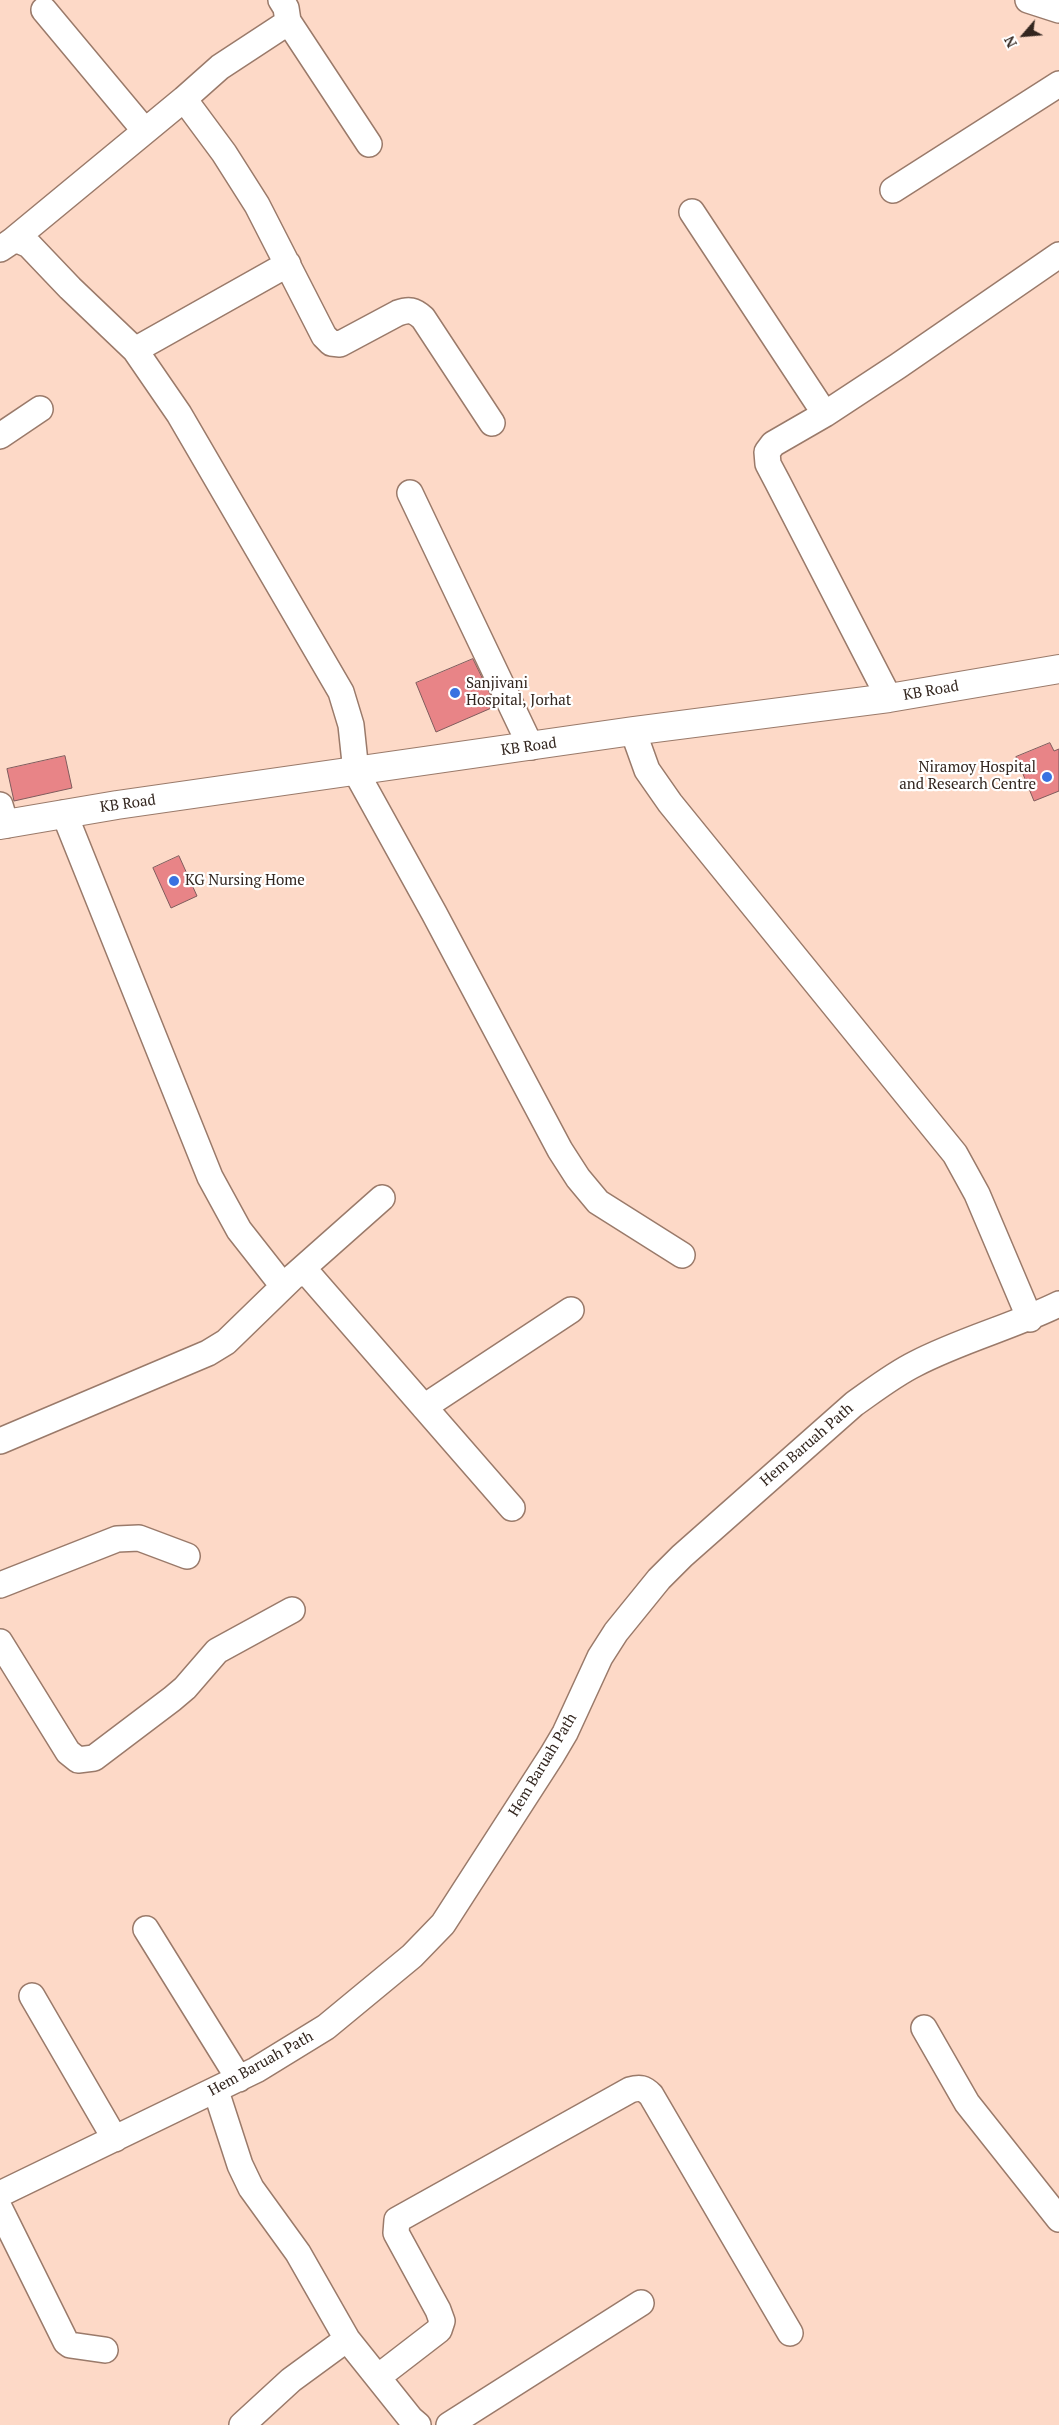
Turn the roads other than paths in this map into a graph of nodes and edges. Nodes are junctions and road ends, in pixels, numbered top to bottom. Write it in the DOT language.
graph roads {
  1 [pos="1028,0"];
  2 [pos="44,10"];
  3 [pos="285,10"];
  4 [pos="1059,10"];
  5 [pos="1059,84"];
  6 [pos="184,99"];
  7 [pos="145,131"];
  8 [pos="369,144"];
  9 [pos="893,190"];
  10 [pos="692,212"];
  11 [pos="6,245"];
  12 [pos="1059,256"];
  13 [pos="288,264"];
  14 [pos="135,350"];
  15 [pos="40,409"];
  16 [pos="825,414"];
  17 [pos="492,423"];
  18 [pos="0,436"];
  19 [pos="410,493"];
  20 [pos="1059,669"];
  21 [pos="889,698"];
  22 [pos="632,731"];
  23 [pos="532,747"];
  24 [pos="356,772"];
  25 [pos="64,813"];
  26 [pos="2,818"];
  27 [pos="382,1198"];
  28 [pos="682,1255"];
  29 [pos="288,1281"];
  30 [pos="1059,1304"];
  31 [pos="572,1310"];
  32 [pos="1030,1319"];
  33 [pos="424,1407"];
  34 [pos="0,1441"];
  35 [pos="512,1508"];
  36 [pos="187,1556"];
  37 [pos="0,1585"];
  38 [pos="292,1610"];
  39 [pos="0,1642"];
  40 [pos="146,1929"];
  41 [pos="32,1996"];
  42 [pos="924,2028"];
  43 [pos="239,2078"];
  44 [pos="216,2091"];
  45 [pos="115,2139"];
  46 [pos="0,2194"];
  47 [pos="0,2208"];
  48 [pos="1059,2219"];
  49 [pos="641,2302"];
  50 [pos="790,2333"];
  51 [pos="348,2339"];
  52 [pos="106,2350"];
  53 [pos="378,2377"];
  54 [pos="242,2425"];
  55 [pos="418,2425"];
  56 [pos="449,2425"];
  1 -- 4 [label="street"];
  2 -- 7 [label="street"];
  3 -- 6 [label="street"];
  3 -- 8 [label="street"];
  5 -- 9 [label="street"];
  6 -- 7 [label="street"];
  6 -- 13 [label="street"];
  7 -- 11 [label="street"];
  10 -- 16 [label="street"];
  11 -- 14 [label="street"];
  12 -- 16 [label="street"];
  13 -- 14 [label="street"];
  13 -- 17 [label="street"];
  14 -- 24 [label="street"];
  15 -- 18 [label="street"];
  16 -- 21 [label="street"];
  19 -- 23 [label="street"];
  20 -- 21 [label="main road, KB Road"];
  21 -- 22 [label="main road, KB Road"];
  22 -- 23 [label="main road, KB Road"];
  22 -- 32 [label="street"];
  23 -- 24 [label="main road, KB Road"];
  24 -- 25 [label="main road, KB Road"];
  24 -- 28 [label="street"];
  25 -- 26 [label="main road, KB Road"];
  25 -- 29 [label="street"];
  27 -- 29 [label="street"];
  29 -- 33 [label="street"];
  29 -- 34 [label="street"];
  30 -- 32 [label="street, Hem Baruah Path"];
  31 -- 33 [label="street"];
  32 -- 43 [label="street, Hem Baruah Path"];
  33 -- 35 [label="street"];
  36 -- 37 [label="street"];
  38 -- 39 [label="street"];
  40 -- 43 [label="street"];
  41 -- 45 [label="street"];
  42 -- 48 [label="street"];
  43 -- 44 [label="street, Hem Baruah Path"];
  44 -- 45 [label="street, Hem Baruah Path"];
  44 -- 51 [label="street"];
  45 -- 46 [label="street, Hem Baruah Path"];
  47 -- 52 [label="street"];
  49 -- 56 [label="street"];
  50 -- 53 [label="street"];
  51 -- 53 [label="street"];
  51 -- 54 [label="street"];
  53 -- 55 [label="street"];
}
